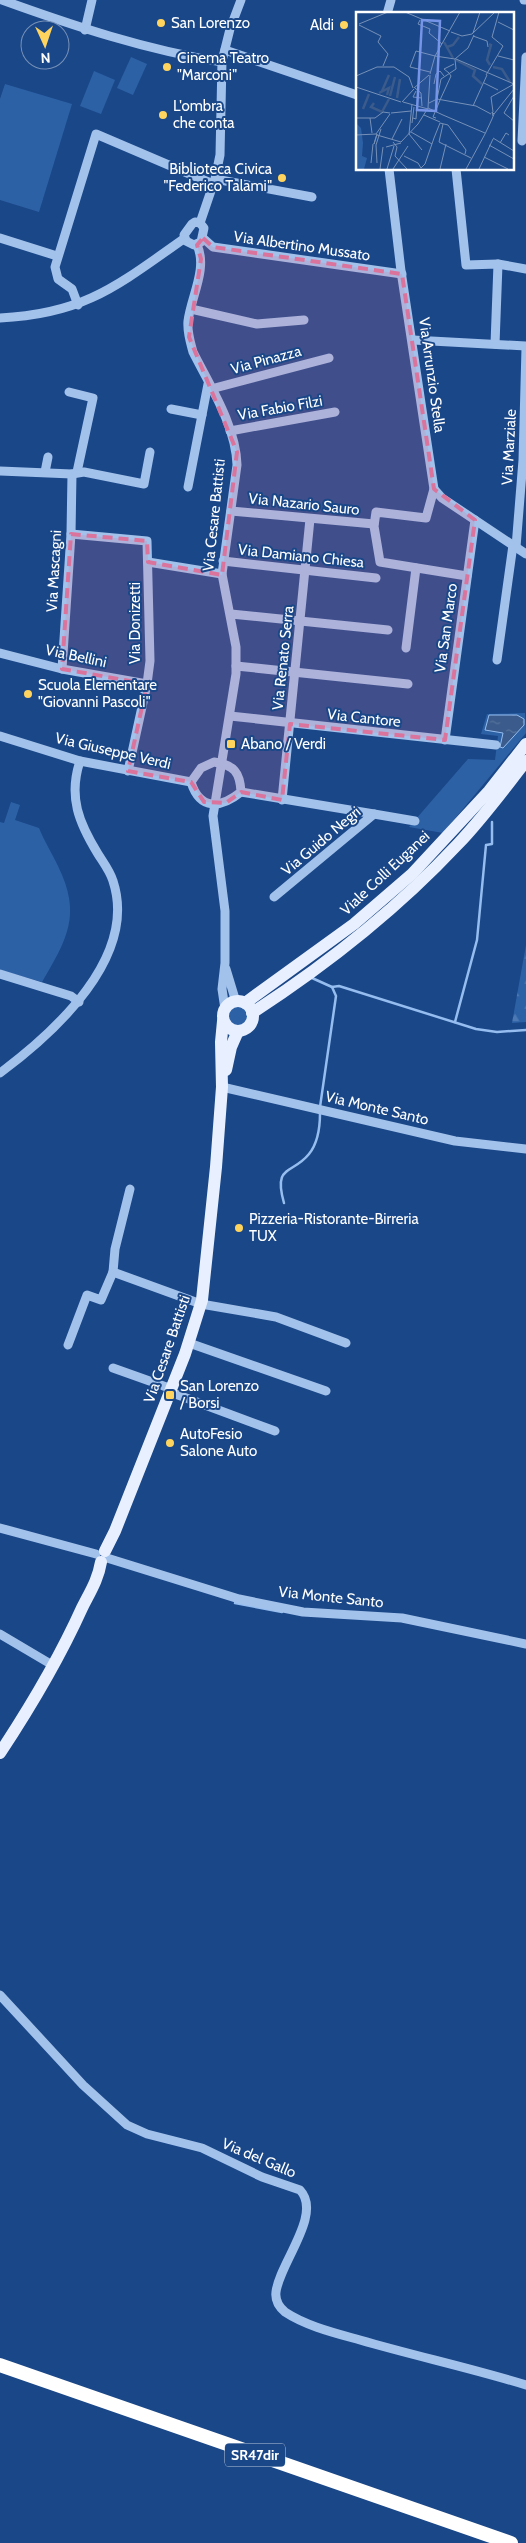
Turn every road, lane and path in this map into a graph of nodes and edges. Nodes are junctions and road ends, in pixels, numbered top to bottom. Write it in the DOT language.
graph roads {
  1 [pos="92,0"];
  2 [pos="241,0"];
  3 [pos="1,1"];
  4 [pos="85,30"];
  5 [pos="225,50"];
  6 [pos="526,57"];
  7 [pos="222,62"];
  8 [pos="526,67"];
  9 [pos="356,95"];
  10 [pos="524,141"];
  11 [pos="389,170"];
  12 [pos="456,170"];
  13 [pos="214,181"];
  14 [pos="312,197"];
  15 [pos="200,223"];
  16 [pos="0,238"];
  17 [pos="185,238"];
  18 [pos="200,242"];
  19 [pos="57,256"];
  20 [pos="498,264"];
  21 [pos="526,270"];
  22 [pos="401,272"];
  23 [pos="78,305"];
  24 [pos="191,309"];
  25 [pos="0,318"];
  26 [pos="304,320"];
  27 [pos="413,340"];
  28 [pos="495,344"];
  29 [pos="526,347"];
  30 [pos="329,358"];
  31 [pos="210,386"];
  32 [pos="69,392"];
  33 [pos="171,409"];
  34 [pos="335,412"];
  35 [pos="202,415"];
  36 [pos="230,431"];
  37 [pos="150,452"];
  38 [pos="48,457"];
  39 [pos="0,471"];
  40 [pos="45,472"];
  41 [pos="74,474"];
  42 [pos="188,488"];
  43 [pos="434,489"];
  44 [pos="231,511"];
  45 [pos="310,519"];
  46 [pos="475,520"];
  47 [pos="374,524"];
  48 [pos="71,534"];
  49 [pos="514,546"];
  50 [pos="526,554"];
  51 [pos="223,560"];
  52 [pos="148,562"];
  53 [pos="416,568"];
  54 [pos="305,569"];
  55 [pos="222,574"];
  56 [pos="467,576"];
  57 [pos="376,578"];
  58 [pos="230,614"];
  59 [pos="300,621"];
  60 [pos="388,630"];
  61 [pos="406,648"];
  62 [pos="0,653"];
  63 [pos="497,660"];
  64 [pos="236,666"];
  65 [pos="62,669"];
  66 [pos="296,672"];
  67 [pos="147,684"];
  68 [pos="408,684"];
  69 [pos="230,716"];
  70 [pos="290,724"];
  71 [pos="0,736"];
  72 [pos="445,740"];
  73 [pos="526,744"];
  74 [pos="496,745"];
  75 [pos="80,761"];
  76 [pos="526,761"];
  77 [pos="221,763"];
  78 [pos="128,771"];
  79 [pos="191,782"];
  80 [pos="241,792"];
  81 [pos="282,800"];
  82 [pos="214,804"];
  83 [pos="374,814"];
  84 [pos="415,821"];
  85 [pos="274,897"];
  86 [pos="225,963"];
  87 [pos="0,974"];
  88 [pos="79,1002"];
  89 [pos="244,1006"];
  90 [pos="224,1015"];
  91 [pos="238,1031"];
  92 [pos="0,1072"];
  93 [pos="222,1087"];
  94 [pos="526,1150"];
  95 [pos="130,1190"];
  96 [pos="113,1272"];
  97 [pos="201,1304"];
  98 [pos="346,1342"];
  99 [pos="189,1343"];
  100 [pos="68,1345"];
  101 [pos="113,1368"];
  102 [pos="171,1390"];
  103 [pos="326,1391"];
  104 [pos="275,1431"];
  105 [pos="0,1528"];
  106 [pos="102,1556"];
  107 [pos="0,1634"];
  108 [pos="526,1644"];
  109 [pos="54,1666"];
  110 [pos="0,1752"];
  111 [pos="0,1995"];
  112 [pos="0,2365"];
  113 [pos="526,2385"];
  114 [pos="511,2543"];
  1 -- 4 [label="street"];
  2 -- 5 [label="street"];
  3 -- 4 [label="street"];
  4 -- 7 [label="street"];
  5 -- 7 [label="street"];
  5 -- 9 [label="street"];
  6 -- 8 [label="street"];
  7 -- 13 [label="street"];
  8 -- 10 [label="street"];
  11 -- 22 [label="street, Via Arrunzio Stella"];
  12 -- 20 [label="street"];
  13 -- 14 [label="street"];
  13 -- 15 [label="street"];
  13 -- 19 [label="street"];
  15 -- 17 [label="street"];
  15 -- 18 [label="street"];
  16 -- 19 [label="street"];
  17 -- 18 [label="street"];
  17 -- 23 [label="street"];
  18 -- 22 [label="street, Via Albertino Mussato"];
  18 -- 24 [label="street, Via Cesare Battisti"];
  19 -- 23 [label="street"];
  20 -- 21 [label="street"];
  20 -- 28 [label="street"];
  22 -- 27 [label="street, Via Arrunzio Stella"];
  23 -- 25 [label="street"];
  24 -- 26 [label="street"];
  24 -- 31 [label="street, Via Cesare Battisti"];
  27 -- 28 [label="street"];
  27 -- 43 [label="street, Via Arrunzio Stella"];
  28 -- 29 [label="street"];
  29 -- 49 [label="street, Via Marziale"];
  30 -- 31 [label="street, Via Pinazza"];
  31 -- 35 [label="street"];
  31 -- 36 [label="street, Via Cesare Battisti"];
  32 -- 41 [label="street, Via Mascagni"];
  33 -- 35 [label="street"];
  34 -- 36 [label="street, Via Fabio Filzi"];
  35 -- 42 [label="street"];
  36 -- 44 [label="street, Via Cesare Battisti"];
  37 -- 41 [label="street"];
  38 -- 40 [label="street"];
  39 -- 40 [label="street"];
  40 -- 41 [label="street"];
  41 -- 48 [label="street, Via Mascagni"];
  43 -- 46 [label="street"];
  43 -- 47 [label="street, Via Nazario Sauro"];
  44 -- 45 [label="street, Via Nazario Sauro"];
  44 -- 51 [label="street, Via Cesare Battisti"];
  45 -- 47 [label="street, Via Nazario Sauro"];
  45 -- 54 [label="street, Via Renato Serra"];
  46 -- 49 [label="street"];
  46 -- 56 [label="street, Via San Marco"];
  47 -- 53 [label="street, Via Nazario Sauro"];
  48 -- 52 [label="street, Via Donizetti"];
  48 -- 65 [label="street, Via Mascagni"];
  49 -- 50 [label="street"];
  49 -- 63 [label="street"];
  51 -- 54 [label="street, Via Damiano Chiesa"];
  51 -- 55 [label="street, Via Cesare Battisti"];
  52 -- 55 [label="street"];
  52 -- 67 [label="street, Via Donizetti"];
  53 -- 56 [label="street, Via Nazario Sauro"];
  53 -- 61 [label="street"];
  54 -- 57 [label="street, Via Damiano Chiesa"];
  54 -- 59 [label="street, Via Renato Serra"];
  55 -- 58 [label="street, Via Cesare Battisti"];
  56 -- 72 [label="street, Via San Marco"];
  58 -- 59 [label="street"];
  58 -- 64 [label="street, Via Cesare Battisti"];
  59 -- 60 [label="street"];
  59 -- 66 [label="street, Via Renato Serra"];
  62 -- 65 [label="street, Via Bellini"];
  64 -- 66 [label="street"];
  64 -- 69 [label="street, Via Cesare Battisti"];
  65 -- 67 [label="street, Via Bellini"];
  66 -- 68 [label="street"];
  66 -- 70 [label="street, Via Renato Serra"];
  67 -- 78 [label="street, Via Donizetti"];
  69 -- 70 [label="street, Via Cantore"];
  69 -- 77 [label="street, Via Cesare Battisti"];
  70 -- 72 [label="street, Via Cantore"];
  70 -- 81 [label="street, Via Renato Serra"];
  71 -- 75 [label="street, Via Giuseppe Verdi"];
  72 -- 74 [label="street, Via Cantore"];
  73 -- 89 [label="main road, Viale Colli Euganei"];
  75 -- 78 [label="street, Via Giuseppe Verdi"];
  75 -- 88 [label="street"];
  76 -- 89 [label="main road, Viale Colli Euganei"];
  77 -- 79 [label="street"];
  77 -- 80 [label="street"];
  77 -- 82 [label="street, Via Cesare Battisti"];
  78 -- 79 [label="street, Via Giuseppe Verdi"];
  79 -- 82 [label="street"];
  80 -- 81 [label="street, Via Guido Negri"];
  80 -- 82 [label="street"];
  81 -- 83 [label="street, Via Guido Negri"];
  82 -- 86 [label="street, Via Cesare Battisti"];
  83 -- 84 [label="street"];
  83 -- 85 [label="street, Via Guido Negri"];
  86 -- 89 [label="street, Via Cesare Battisti"];
  86 -- 90 [label="street, Via Cesare Battisti"];
  87 -- 88 [label="street"];
  88 -- 92 [label="street"];
  89 -- 90 [label="main road"];
  89 -- 91 [label="main road, Via Cesare Battisti"];
  90 -- 91 [label="main road"];
  90 -- 93 [label="main road, Via Cesare Battisti"];
  91 -- 93 [label="main road, Via Cesare Battisti"];
  93 -- 94 [label="street, Via Monte Santo"];
  93 -- 97 [label="main road, Via Cesare Battisti"];
  95 -- 96 [label="street"];
  96 -- 97 [label="street"];
  96 -- 100 [label="street"];
  97 -- 98 [label="street"];
  97 -- 99 [label="main road, Via Cesare Battisti"];
  99 -- 102 [label="main road, Via Cesare Battisti"];
  99 -- 103 [label="street"];
  101 -- 102 [label="street"];
  102 -- 104 [label="street"];
  102 -- 106 [label="main road, Via Cesare Battisti"];
  105 -- 106 [label="street, Via Monte Santo"];
  106 -- 108 [label="street, Via Monte Santo"];
  106 -- 109 [label="main road, Via Cesare Battisti"];
  107 -- 109 [label="street"];
  109 -- 110 [label="main road, Via Cesare Battisti"];
  111 -- 113 [label="street, Via del Gallo"];
  112 -- 114 [label="highway, SR47dir"];
}
